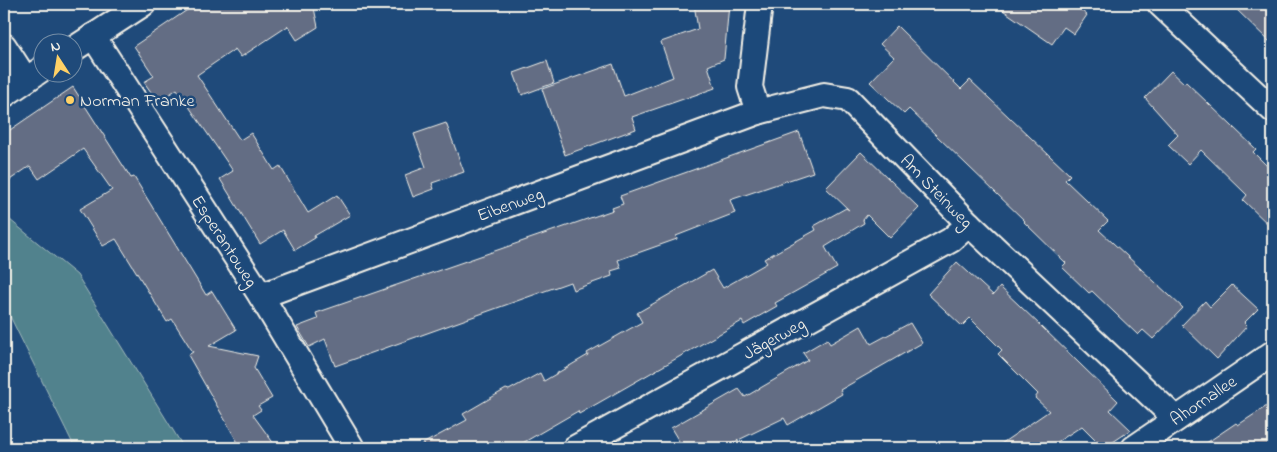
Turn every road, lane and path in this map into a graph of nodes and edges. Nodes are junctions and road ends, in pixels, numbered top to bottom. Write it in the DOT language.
graph roads {
  1 [pos="143,4"];
  2 [pos="760,4"];
  3 [pos="1160,4"];
  4 [pos="93,36"];
  5 [pos="82,43"];
  6 [pos="4,46"];
  7 [pos="32,72"];
  8 [pos="32,75"];
  9 [pos="4,95"];
  10 [pos="1273,110"];
  11 [pos="758,112"];
  12 [pos="969,224"];
  13 [pos="261,296"];
  14 [pos="1273,354"];
  15 [pos="1176,419"];
  16 [pos="352,448"];
  17 [pos="575,448"];
  18 [pos="1134,448"];
  1 -- 4 [label="street"];
  2 -- 11 [label="street"];
  3 -- 10 [label="street"];
  4 -- 5 [label="street"];
  4 -- 13 [label="street, Esperantoweg"];
  6 -- 7 [label="street"];
  8 -- 9 [label="street"];
  11 -- 12 [label="street, Am Steinweg"];
  11 -- 13 [label="street, Eibenweg"];
  12 -- 15 [label="street, Am Steinweg"];
  12 -- 17 [label="street, Jägerweg"];
  13 -- 16 [label="street, Esperantoweg"];
  14 -- 15 [label="street, Ahornallee"];
  15 -- 18 [label="street, Ahornallee"];
}
